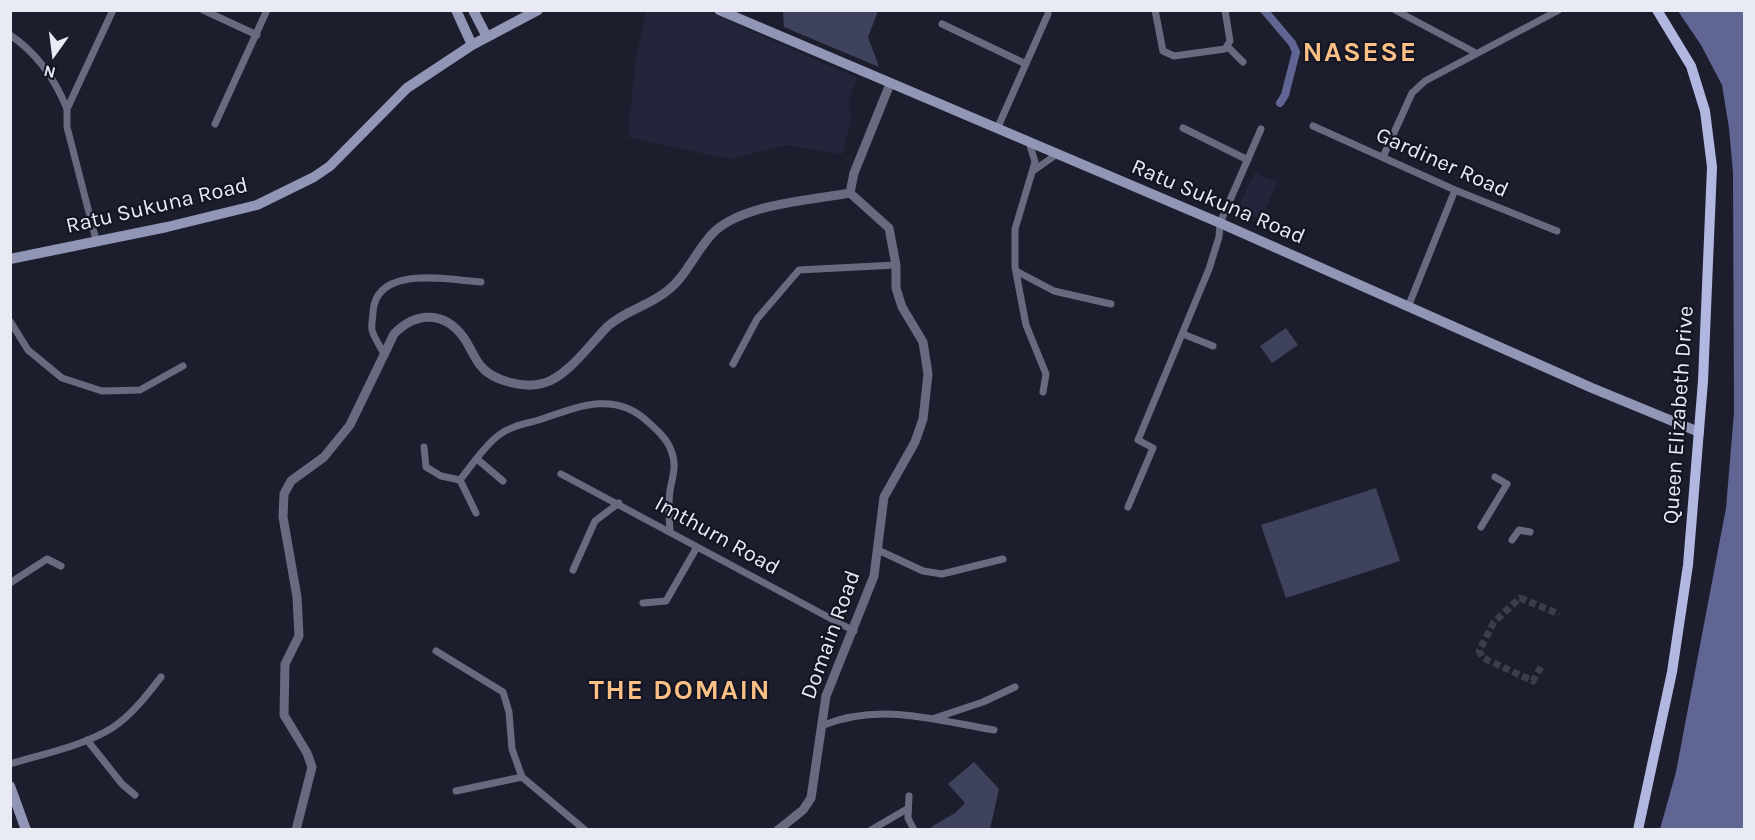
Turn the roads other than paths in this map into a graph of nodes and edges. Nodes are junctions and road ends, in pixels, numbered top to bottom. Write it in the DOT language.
graph roads {
  1 [pos="112,10"];
  2 [pos="203,10"];
  3 [pos="267,10"];
  4 [pos="456,10"];
  5 [pos="473,10"];
  6 [pos="538,10"];
  7 [pos="719,10"];
  8 [pos="1155,10"];
  9 [pos="1225,10"];
  10 [pos="1395,10"];
  11 [pos="1559,10"];
  12 [pos="1657,10"];
  13 [pos="1048,14"];
  14 [pos="942,24"];
  15 [pos="10,35"];
  16 [pos="257,35"];
  17 [pos="486,37"];
  18 [pos="472,45"];
  19 [pos="1227,46"];
  20 [pos="1476,53"];
  21 [pos="1243,62"];
  22 [pos="1026,64"];
  23 [pos="890,84"];
  24 [pos="67,109"];
  25 [pos="215,124"];
  26 [pos="1313,126"];
  27 [pos="1183,128"];
  28 [pos="997,129"];
  29 [pos="1261,129"];
  30 [pos="1029,142"];
  31 [pos="1057,154"];
  32 [pos="1383,157"];
  33 [pos="1248,160"];
  34 [pos="1033,171"];
  35 [pos="1455,190"];
  36 [pos="850,193"];
  37 [pos="1220,223"];
  38 [pos="1557,231"];
  39 [pos="96,240"];
  40 [pos="10,260"];
  41 [pos="896,265"];
  42 [pos="1018,272"];
  43 [pos="481,282"];
  44 [pos="1111,304"];
  45 [pos="1408,307"];
  46 [pos="10,321"];
  47 [pos="1183,334"];
  48 [pos="1213,346"];
  49 [pos="385,355"];
  50 [pos="733,364"];
  51 [pos="183,366"];
  52 [pos="1043,392"];
  53 [pos="1699,432"];
  54 [pos="424,447"];
  55 [pos="477,459"];
  56 [pos="561,474"];
  57 [pos="1495,477"];
  58 [pos="459,480"];
  59 [pos="503,481"];
  60 [pos="619,503"];
  61 [pos="1128,507"];
  62 [pos="476,513"];
  63 [pos="1481,527"];
  64 [pos="670,531"];
  65 [pos="1530,532"];
  66 [pos="1512,540"];
  67 [pos="697,547"];
  68 [pos="878,550"];
  69 [pos="1003,559"];
  70 [pos="61,566"];
  71 [pos="573,570"];
  72 [pos="10,583"];
  73 [pos="643,603"];
  74 [pos="854,631"];
  75 [pos="436,651"];
  76 [pos="161,677"];
  77 [pos="1015,687"];
  78 [pos="932,719"];
  79 [pos="821,726"];
  80 [pos="994,730"];
  81 [pos="87,740"];
  82 [pos="10,764"];
  83 [pos="522,777"];
  84 [pos="10,786"];
  85 [pos="456,790"];
  86 [pos="135,795"];
  87 [pos="909,796"];
  88 [pos="907,810"];
  89 [pos="875,828"];
  90 [pos="26,830"];
  91 [pos="297,830"];
  92 [pos="585,830"];
  93 [pos="778,830"];
  94 [pos="914,830"];
  95 [pos="1638,830"];
  1 -- 24 [label="street"];
  2 -- 16 [label="street"];
  3 -- 16 [label="street"];
  4 -- 18 [label="main road"];
  5 -- 17 [label="main road"];
  6 -- 17 [label="main road, Ratu Sukuna Road"];
  7 -- 23 [label="main road, Ratu Sukuna Road"];
  8 -- 19 [label="street"];
  9 -- 19 [label="street"];
  10 -- 20 [label="street"];
  11 -- 20 [label="street"];
  12 -- 53 [label="main road, Queen Elizabeth Drive"];
  13 -- 22 [label="street"];
  14 -- 22 [label="street"];
  15 -- 24 [label="street"];
  16 -- 25 [label="street"];
  17 -- 18 [label="main road, Ratu Sukuna Road"];
  18 -- 39 [label="main road, Ratu Sukuna Road"];
  19 -- 21 [label="street"];
  20 -- 32 [label="street"];
  22 -- 28 [label="street"];
  23 -- 28 [label="main road, Ratu Sukuna Road"];
  23 -- 36 [label="street"];
  24 -- 39 [label="street"];
  26 -- 32 [label="street, Gardiner Road"];
  27 -- 33 [label="street"];
  28 -- 30 [label="main road, Ratu Sukuna Road"];
  29 -- 33 [label="street"];
  30 -- 31 [label="main road, Ratu Sukuna Road"];
  30 -- 34 [label="street"];
  31 -- 34 [label="street"];
  31 -- 37 [label="main road, Ratu Sukuna Road"];
  32 -- 35 [label="street, Gardiner Road"];
  33 -- 37 [label="street"];
  34 -- 42 [label="street"];
  35 -- 38 [label="street, Gardiner Road"];
  35 -- 45 [label="street"];
  36 -- 41 [label="street, Domain Road"];
  36 -- 49 [label="street"];
  37 -- 45 [label="main road, Ratu Sukuna Road"];
  37 -- 47 [label="street"];
  39 -- 40 [label="main road, Ratu Sukuna Road"];
  41 -- 50 [label="street"];
  41 -- 68 [label="street, Domain Road"];
  42 -- 44 [label="street"];
  42 -- 52 [label="street"];
  43 -- 49 [label="street"];
  45 -- 53 [label="main road, Ratu Sukuna Road"];
  46 -- 51 [label="street"];
  47 -- 48 [label="street"];
  47 -- 61 [label="street"];
  49 -- 91 [label="street"];
  53 -- 95 [label="main road, Queen Elizabeth Drive"];
  54 -- 58 [label="street"];
  55 -- 58 [label="street"];
  55 -- 59 [label="street"];
  55 -- 64 [label="street"];
  56 -- 60 [label="street, Imthurn Road"];
  57 -- 63 [label="street"];
  58 -- 62 [label="street"];
  60 -- 64 [label="street, Imthurn Road"];
  60 -- 71 [label="street"];
  64 -- 67 [label="street, Imthurn Road"];
  65 -- 66 [label="street"];
  67 -- 73 [label="street"];
  67 -- 74 [label="street, Imthurn Road"];
  68 -- 69 [label="street"];
  68 -- 74 [label="street, Domain Road"];
  70 -- 72 [label="street"];
  74 -- 79 [label="street, Domain Road"];
  75 -- 83 [label="street"];
  76 -- 81 [label="street"];
  77 -- 78 [label="street"];
  78 -- 79 [label="street"];
  78 -- 80 [label="street"];
  79 -- 93 [label="street, Domain Road"];
  81 -- 82 [label="street"];
  81 -- 86 [label="street"];
  83 -- 85 [label="street"];
  83 -- 92 [label="street"];
  84 -- 90 [label="main road"];
  87 -- 88 [label="street"];
  88 -- 89 [label="street"];
  88 -- 94 [label="street"];
}
